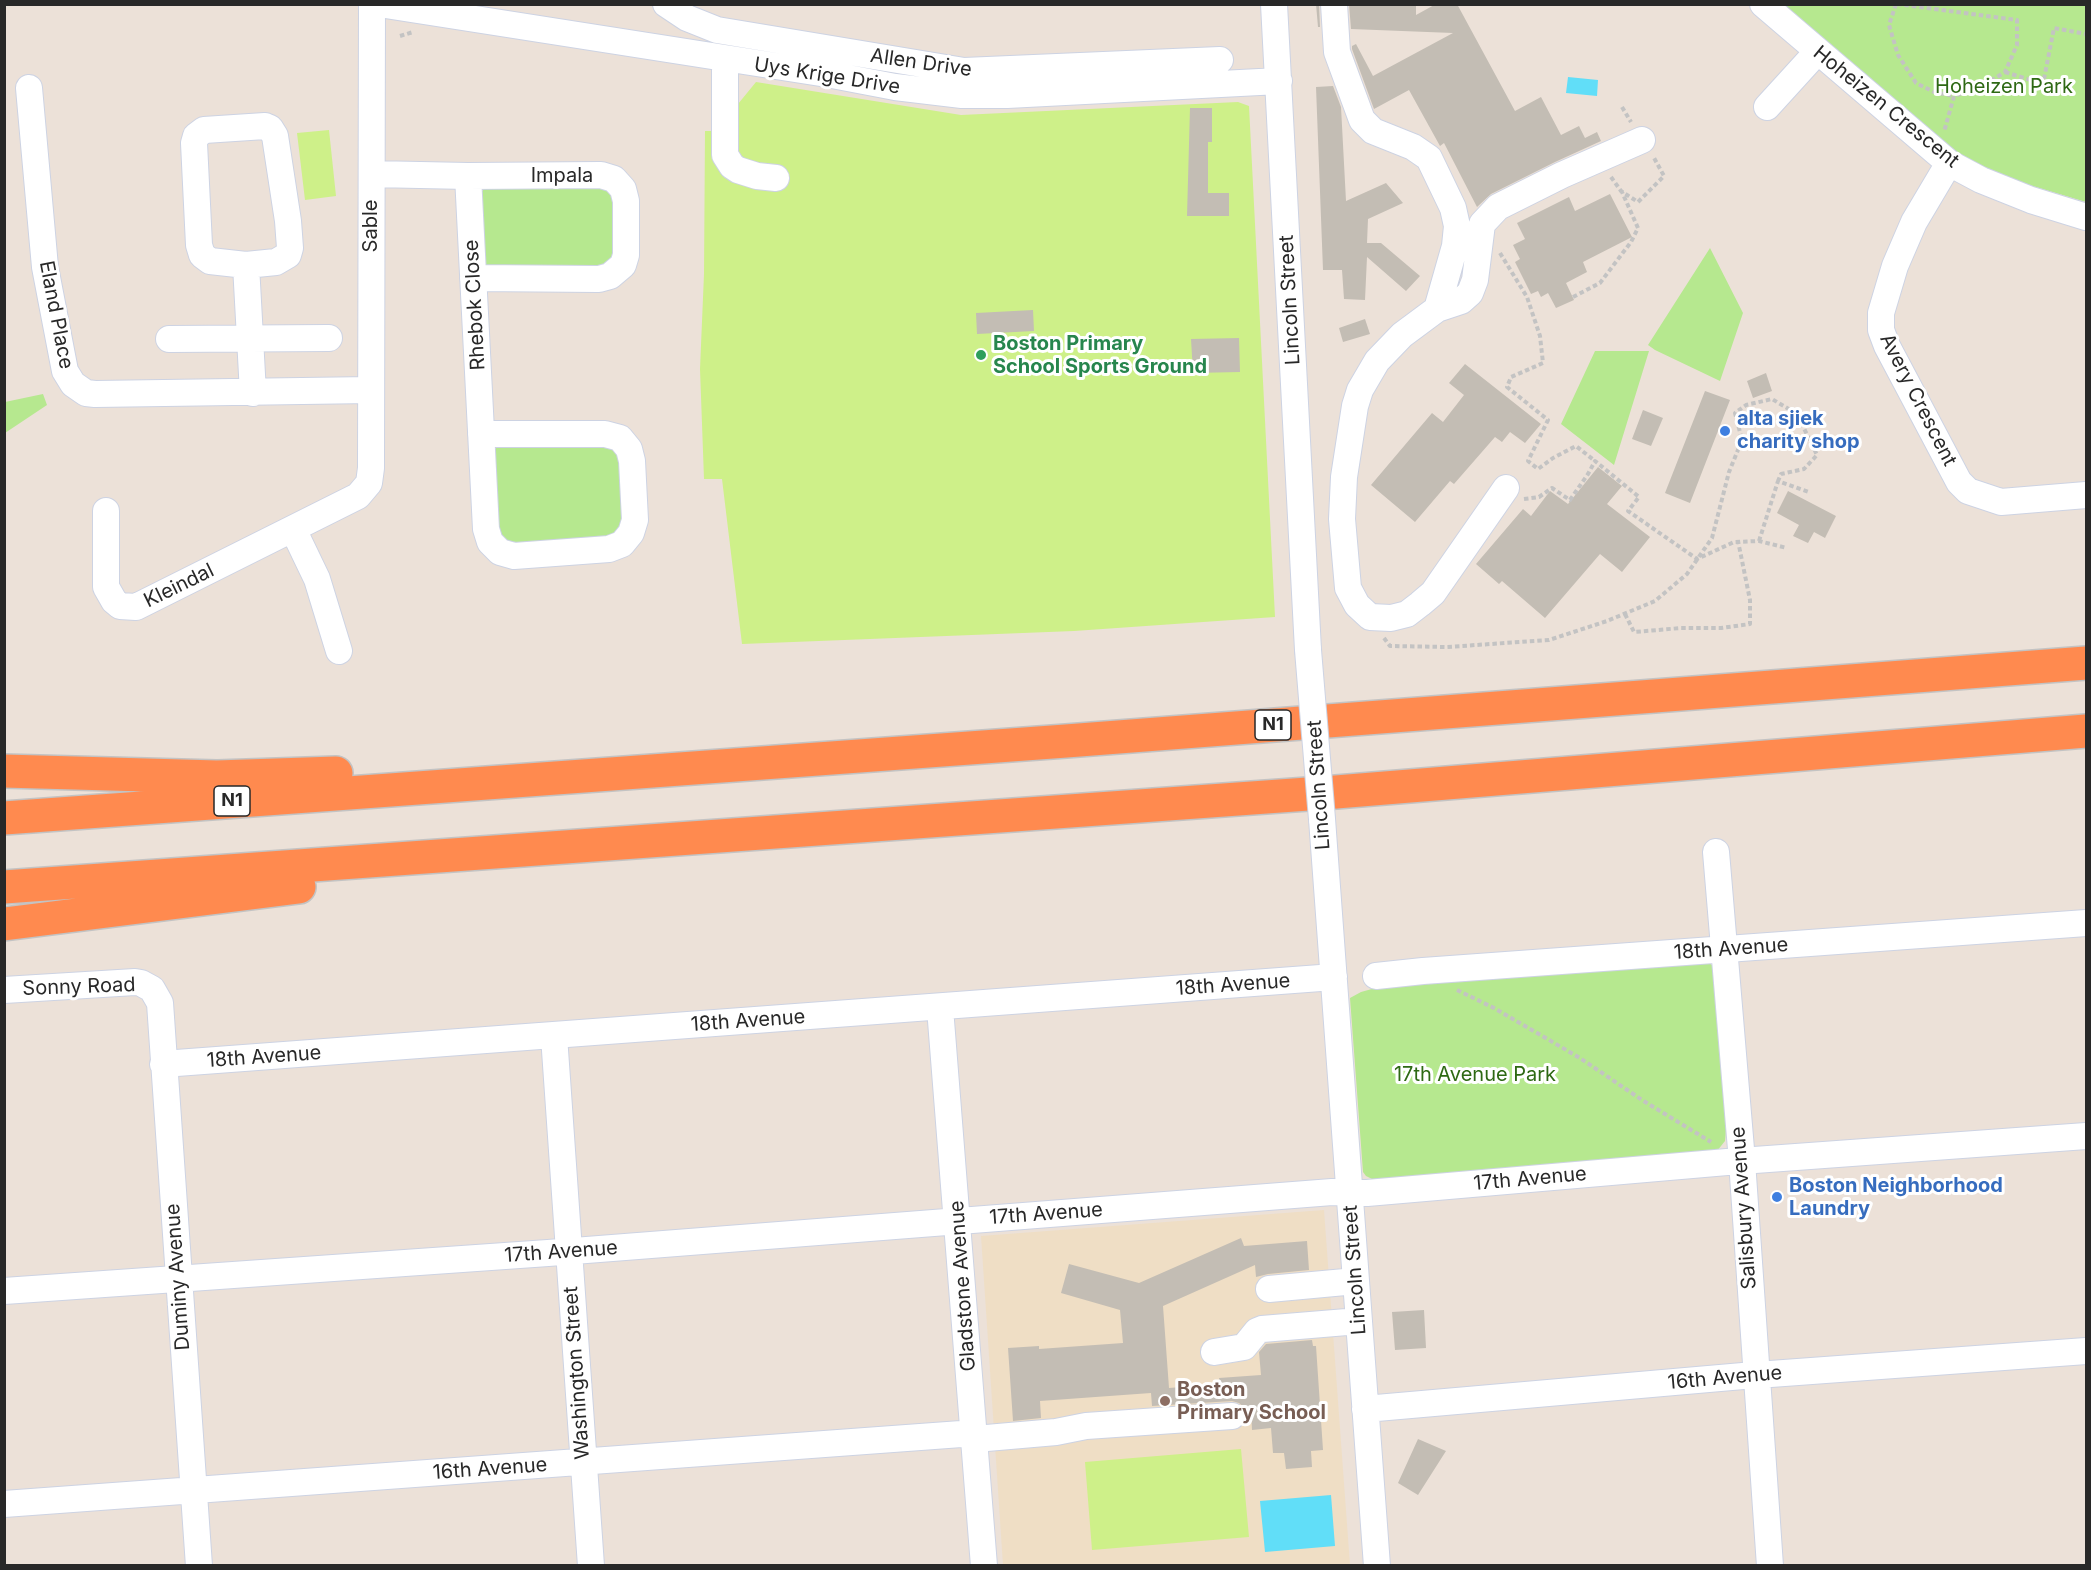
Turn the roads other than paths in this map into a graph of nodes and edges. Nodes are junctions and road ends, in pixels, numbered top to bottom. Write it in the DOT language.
graph roads {
  1 [pos="372,4"];
  2 [pos="379,4"];
  3 [pos="666,4"];
  4 [pos="1274,4"];
  5 [pos="1334,4"];
  6 [pos="1763,4"];
  7 [pos="1818,51"];
  8 [pos="725,59"];
  9 [pos="1220,60"];
  10 [pos="1279,81"];
  11 [pos="29,88"];
  12 [pos="1767,107"];
  13 [pos="1646,146"];
  14 [pos="1948,162"];
  15 [pos="372,174"];
  16 [pos="468,176"];
  17 [pos="776,178"];
  18 [pos="2086,218"];
  19 [pos="246,265"];
  20 [pos="473,278"];
  21 [pos="1437,309"];
  22 [pos="329,338"];
  23 [pos="169,339"];
  24 [pos="250,339"];
  25 [pos="371,390"];
  26 [pos="253,393"];
  27 [pos="482,434"];
  28 [pos="371,447"];
  29 [pos="1515,493"];
  30 [pos="2086,495"];
  31 [pos="106,512"];
  32 [pos="292,529"];
  33 [pos="339,651"];
  34 [pos="2086,663"];
  35 [pos="2086,731"];
  36 [pos="4,771"];
  37 [pos="460,785"];
  38 [pos="4,818"];
  39 [pos="567,846"];
  40 [pos="1716,852"];
  41 [pos="4,887"];
  42 [pos="2086,923"];
  43 [pos="4,924"];
  44 [pos="1724,950"];
  45 [pos="1377,976"];
  46 [pos="1334,977"];
  47 [pos="152,989"];
  48 [pos="4,990"];
  49 [pos="940,1008"];
  50 [pos="554,1036"];
  51 [pos="163,1064"];
  52 [pos="2086,1136"];
  53 [pos="1742,1161"];
  54 [pos="1350,1194"];
  55 [pos="958,1221"];
  56 [pos="568,1251"];
  57 [pos="178,1280"];
  58 [pos="1356,1281"];
  59 [pos="1269,1289"];
  60 [pos="4,1291"];
  61 [pos="1359,1321"];
  62 [pos="2086,1351"];
  63 [pos="1214,1352"];
  64 [pos="1755,1375"];
  65 [pos="1365,1409"];
  66 [pos="1232,1416"];
  67 [pos="975,1436"];
  68 [pos="583,1462"];
  69 [pos="194,1490"];
  70 [pos="4,1504"];
  71 [pos="199,1566"];
  72 [pos="591,1566"];
  73 [pos="984,1566"];
  74 [pos="1377,1566"];
  75 [pos="1770,1566"];
  1 -- 15 [label="street, Sable"];
  2 -- 8 [label="street, Uys Krige Drive"];
  3 -- 9 [label="street, Allen Drive"];
  4 -- 10 [label="street, Lincoln Street"];
  5 -- 21 [label="street"];
  6 -- 7 [label="street, Hoheizen Crescent"];
  7 -- 12 [label="street"];
  7 -- 14 [label="street, Hoheizen Crescent"];
  8 -- 10 [label="street, Uys Krige Drive"];
  8 -- 17 [label="street"];
  10 -- 46 [label="street, Lincoln Street, bridge"];
  11 -- 26 [label="street, Eland Place"];
  13 -- 21 [label="street"];
  14 -- 18 [label="street, Hoheizen Crescent"];
  14 -- 30 [label="street, Avery Crescent"];
  15 -- 16 [label="street, Impala"];
  15 -- 25 [label="street, Sable"];
  16 -- 20 [label="street, Rhebok Close"];
  16 -- 20 [label="street, Impala"];
  19 -- 19 [label="street"];
  19 -- 24 [label="street"];
  20 -- 27 [label="street, Rhebok Close"];
  21 -- 29 [label="street"];
  22 -- 24 [label="street"];
  23 -- 24 [label="street"];
  24 -- 26 [label="street"];
  25 -- 26 [label="street, Eland Place"];
  25 -- 28 [label="street, Sable"];
  27 -- 27 [label="street, Rhebok Close"];
  28 -- 32 [label="street, Kleindal"];
  31 -- 32 [label="street, Kleindal"];
  32 -- 33 [label="street"];
  34 -- 37 [label="highway, N1"];
  35 -- 39 [label="highway"];
  36 -- 37 [label="highway"];
  37 -- 38 [label="highway, N1"];
  39 -- 41 [label="highway"];
  39 -- 43 [label="highway"];
  40 -- 44 [label="street, Salisbury Avenue"];
  42 -- 44 [label="street, 18th Avenue"];
  44 -- 45 [label="street, 18th Avenue"];
  44 -- 53 [label="street, Salisbury Avenue"];
  46 -- 49 [label="street, 18th Avenue"];
  46 -- 54 [label="street, Lincoln Street"];
  47 -- 48 [label="street, Sonny Road"];
  47 -- 51 [label="street, Duminy Avenue"];
  49 -- 50 [label="street, 18th Avenue"];
  49 -- 55 [label="street, Gladstone Avenue"];
  50 -- 51 [label="street, 18th Avenue"];
  50 -- 56 [label="street, Washington Street"];
  51 -- 57 [label="street, Duminy Avenue"];
  52 -- 53 [label="street, 17th Avenue"];
  53 -- 54 [label="street, 17th Avenue"];
  53 -- 64 [label="street, Salisbury Avenue"];
  54 -- 55 [label="street, 17th Avenue"];
  54 -- 58 [label="street, Lincoln Street"];
  55 -- 56 [label="street, 17th Avenue"];
  55 -- 67 [label="street, Gladstone Avenue"];
  56 -- 57 [label="street, 17th Avenue"];
  56 -- 68 [label="street, Washington Street"];
  57 -- 60 [label="street, 17th Avenue"];
  57 -- 69 [label="street, Duminy Avenue"];
  58 -- 59 [label="street"];
  58 -- 61 [label="street, Lincoln Street"];
  61 -- 63 [label="street"];
  61 -- 65 [label="street, Lincoln Street"];
  62 -- 64 [label="street, 16th Avenue"];
  64 -- 65 [label="street, 16th Avenue"];
  64 -- 75 [label="street, Salisbury Avenue"];
  65 -- 74 [label="street, Lincoln Street"];
  66 -- 67 [label="street, 16th Avenue"];
  67 -- 68 [label="street, 16th Avenue"];
  67 -- 73 [label="street, Gladstone Avenue"];
  68 -- 69 [label="street, 16th Avenue"];
  68 -- 72 [label="street, Washington Street"];
  69 -- 70 [label="street, 16th Avenue"];
  69 -- 71 [label="street, Duminy Avenue"];
}
